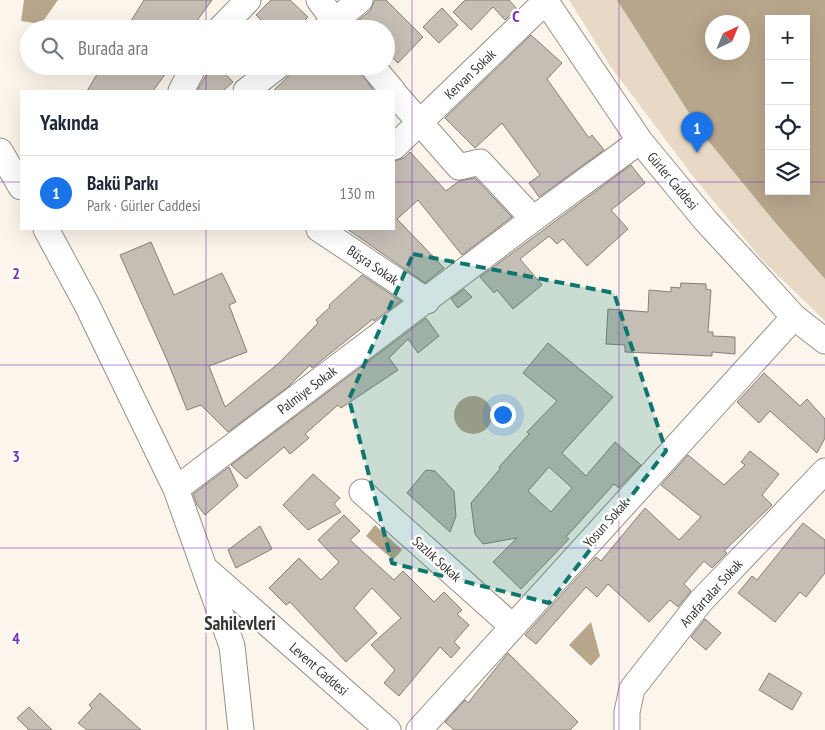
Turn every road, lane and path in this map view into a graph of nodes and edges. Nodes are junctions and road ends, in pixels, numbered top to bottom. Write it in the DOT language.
graph roads {
  1 [pos="248,0"];
  2 [pos="319,0"];
  3 [pos="360,0"];
  4 [pos="546,1"];
  5 [pos="229,20"];
  6 [pos="331,20"];
  7 [pos="340,20"];
  8 [pos="189,75"];
  9 [pos="266,75"];
  10 [pos="379,75"];
  11 [pos="182,90"];
  12 [pos="247,90"];
  13 [pos="391,90"];
  14 [pos="395,94"];
  15 [pos="419,123"];
  16 [pos="640,142"];
  17 [pos="395,146"];
  18 [pos="0,151"];
  19 [pos="20,185"];
  20 [pos="533,219"];
  21 [pos="47,230"];
  22 [pos="320,230"];
  23 [pos="427,301"];
  24 [pos="794,317"];
  25 [pos="825,341"];
  26 [pos="825,471"];
  27 [pos="176,489"];
  28 [pos="362,492"];
  29 [pos="205,568"];
  30 [pos="512,626"];
  31 [pos="241,730"];
  32 [pos="388,730"];
  33 [pos="419,730"];
  34 [pos="627,730"];
  1 -- 5 [label="street"];
  2 -- 6 [label="street"];
  3 -- 7 [label="street"];
  4 -- 15 [label="street, Kervan Sokak"];
  4 -- 16 [label="street, Gürler Caddesi"];
  8 -- 11 [label="street"];
  9 -- 12 [label="street"];
  10 -- 13 [label="street"];
  14 -- 15 [label="street"];
  15 -- 17 [label="street, Kervan Sokak"];
  15 -- 20 [label="street"];
  16 -- 20 [label="street, Palmiye Sokak"];
  16 -- 24 [label="street, Gürler Caddesi"];
  18 -- 19 [label="street"];
  20 -- 23 [label="street, Palmiye Sokak"];
  21 -- 27 [label="street"];
  22 -- 23 [label="street, Büşra Sokak"];
  23 -- 27 [label="street, Palmiye Sokak"];
  24 -- 25 [label="street, Gürler Caddesi"];
  24 -- 30 [label="street, Yosun Sokak"];
  26 -- 34 [label="street, Anafartalar Sokak"];
  27 -- 29 [label="street"];
  28 -- 30 [label="street, Sazlık Sokak"];
  29 -- 31 [label="street"];
  29 -- 32 [label="street, Levent Caddesi"];
  30 -- 33 [label="street, Yosun Sokak"];
}
